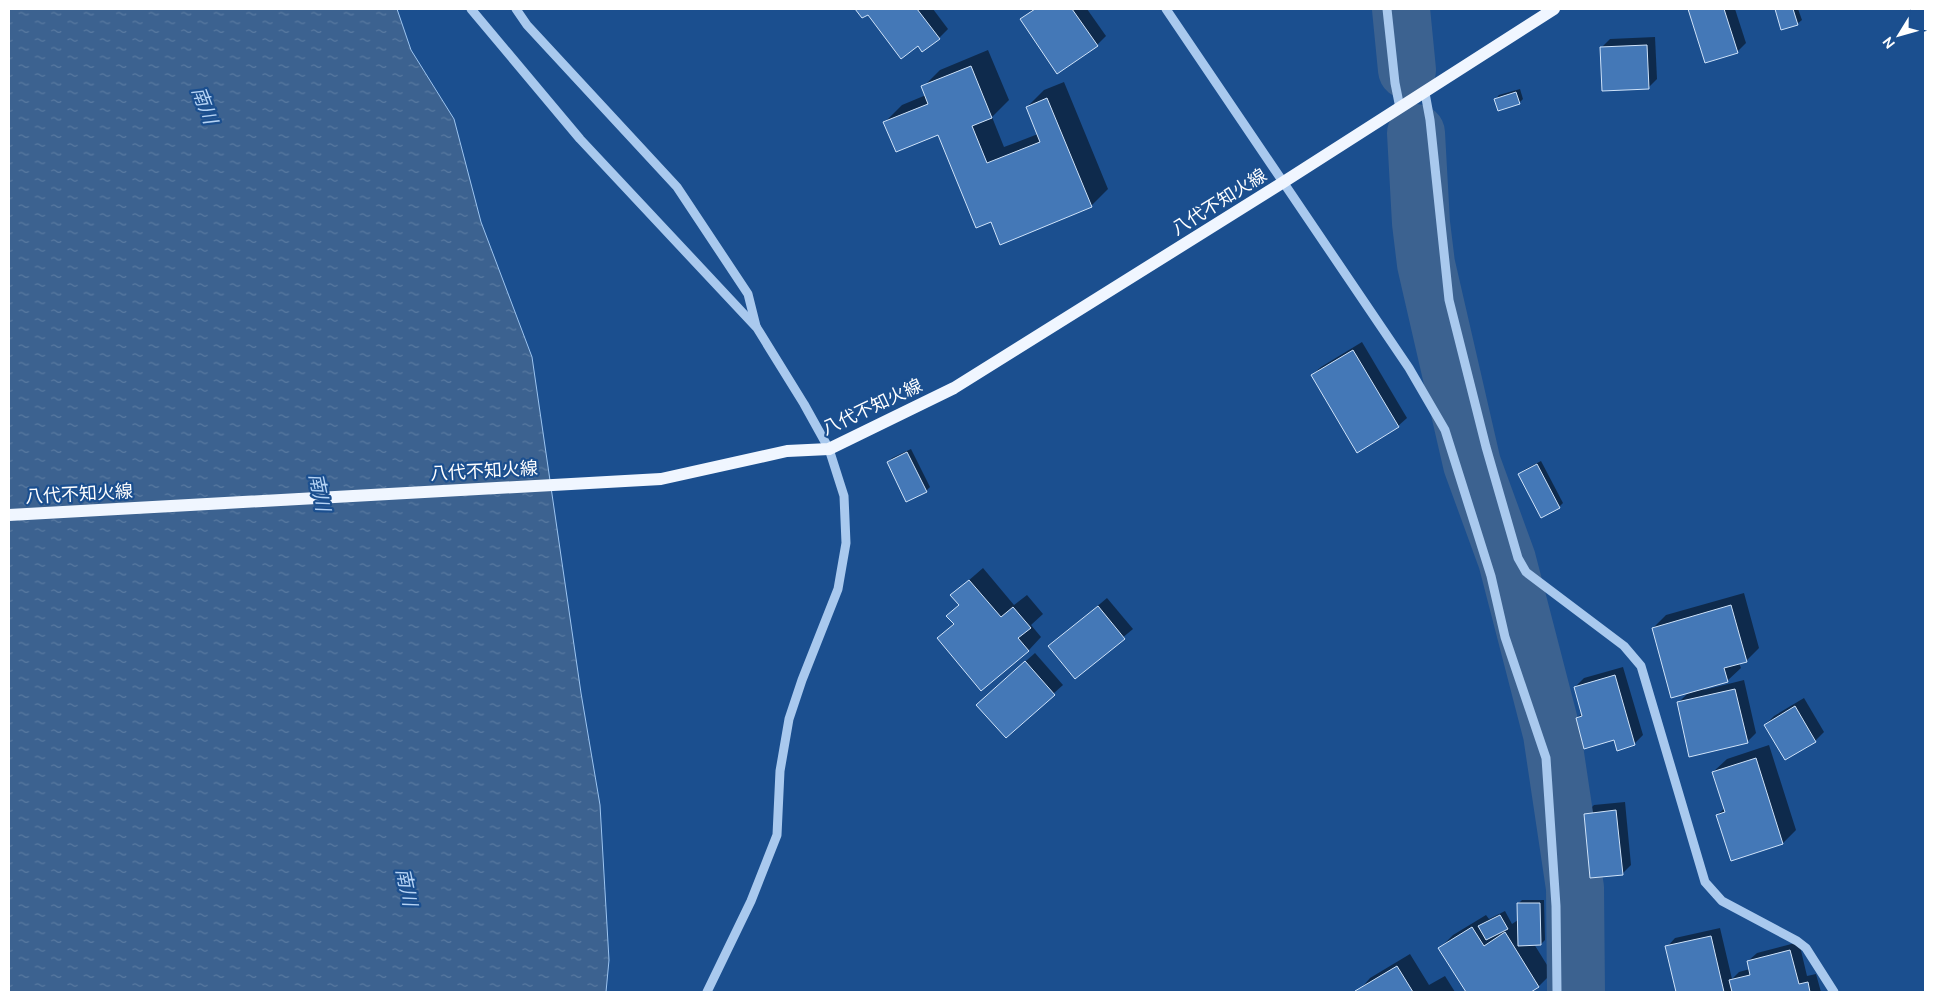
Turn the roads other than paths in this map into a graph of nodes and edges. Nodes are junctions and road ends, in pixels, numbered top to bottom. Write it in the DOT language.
graph roads {
  1 [pos="471,9"];
  2 [pos="516,9"];
  3 [pos="1166,9"];
  4 [pos="1387,9"];
  5 [pos="1554,9"];
  6 [pos="1425,93"];
  7 [pos="1400,108"];
  8 [pos="1282,183"];
  9 [pos="757,328"];
  10 [pos="829,450"];
  11 [pos="9,515"];
  12 [pos="707,992"];
  13 [pos="1557,992"];
  14 [pos="1834,992"];
  1 -- 9 [label="street"];
  2 -- 9 [label="street"];
  3 -- 8 [label="street"];
  4 -- 7 [label="street"];
  5 -- 6 [label="main road, 八代不知火線"];
  6 -- 7 [label="main road, 八代不知火線"];
  6 -- 14 [label="street"];
  7 -- 8 [label="main road, 八代不知火線"];
  8 -- 10 [label="main road, 八代不知火線"];
  8 -- 13 [label="street"];
  9 -- 10 [label="street"];
  10 -- 11 [label="main road, 八代不知火線"];
  10 -- 12 [label="street"];
}
